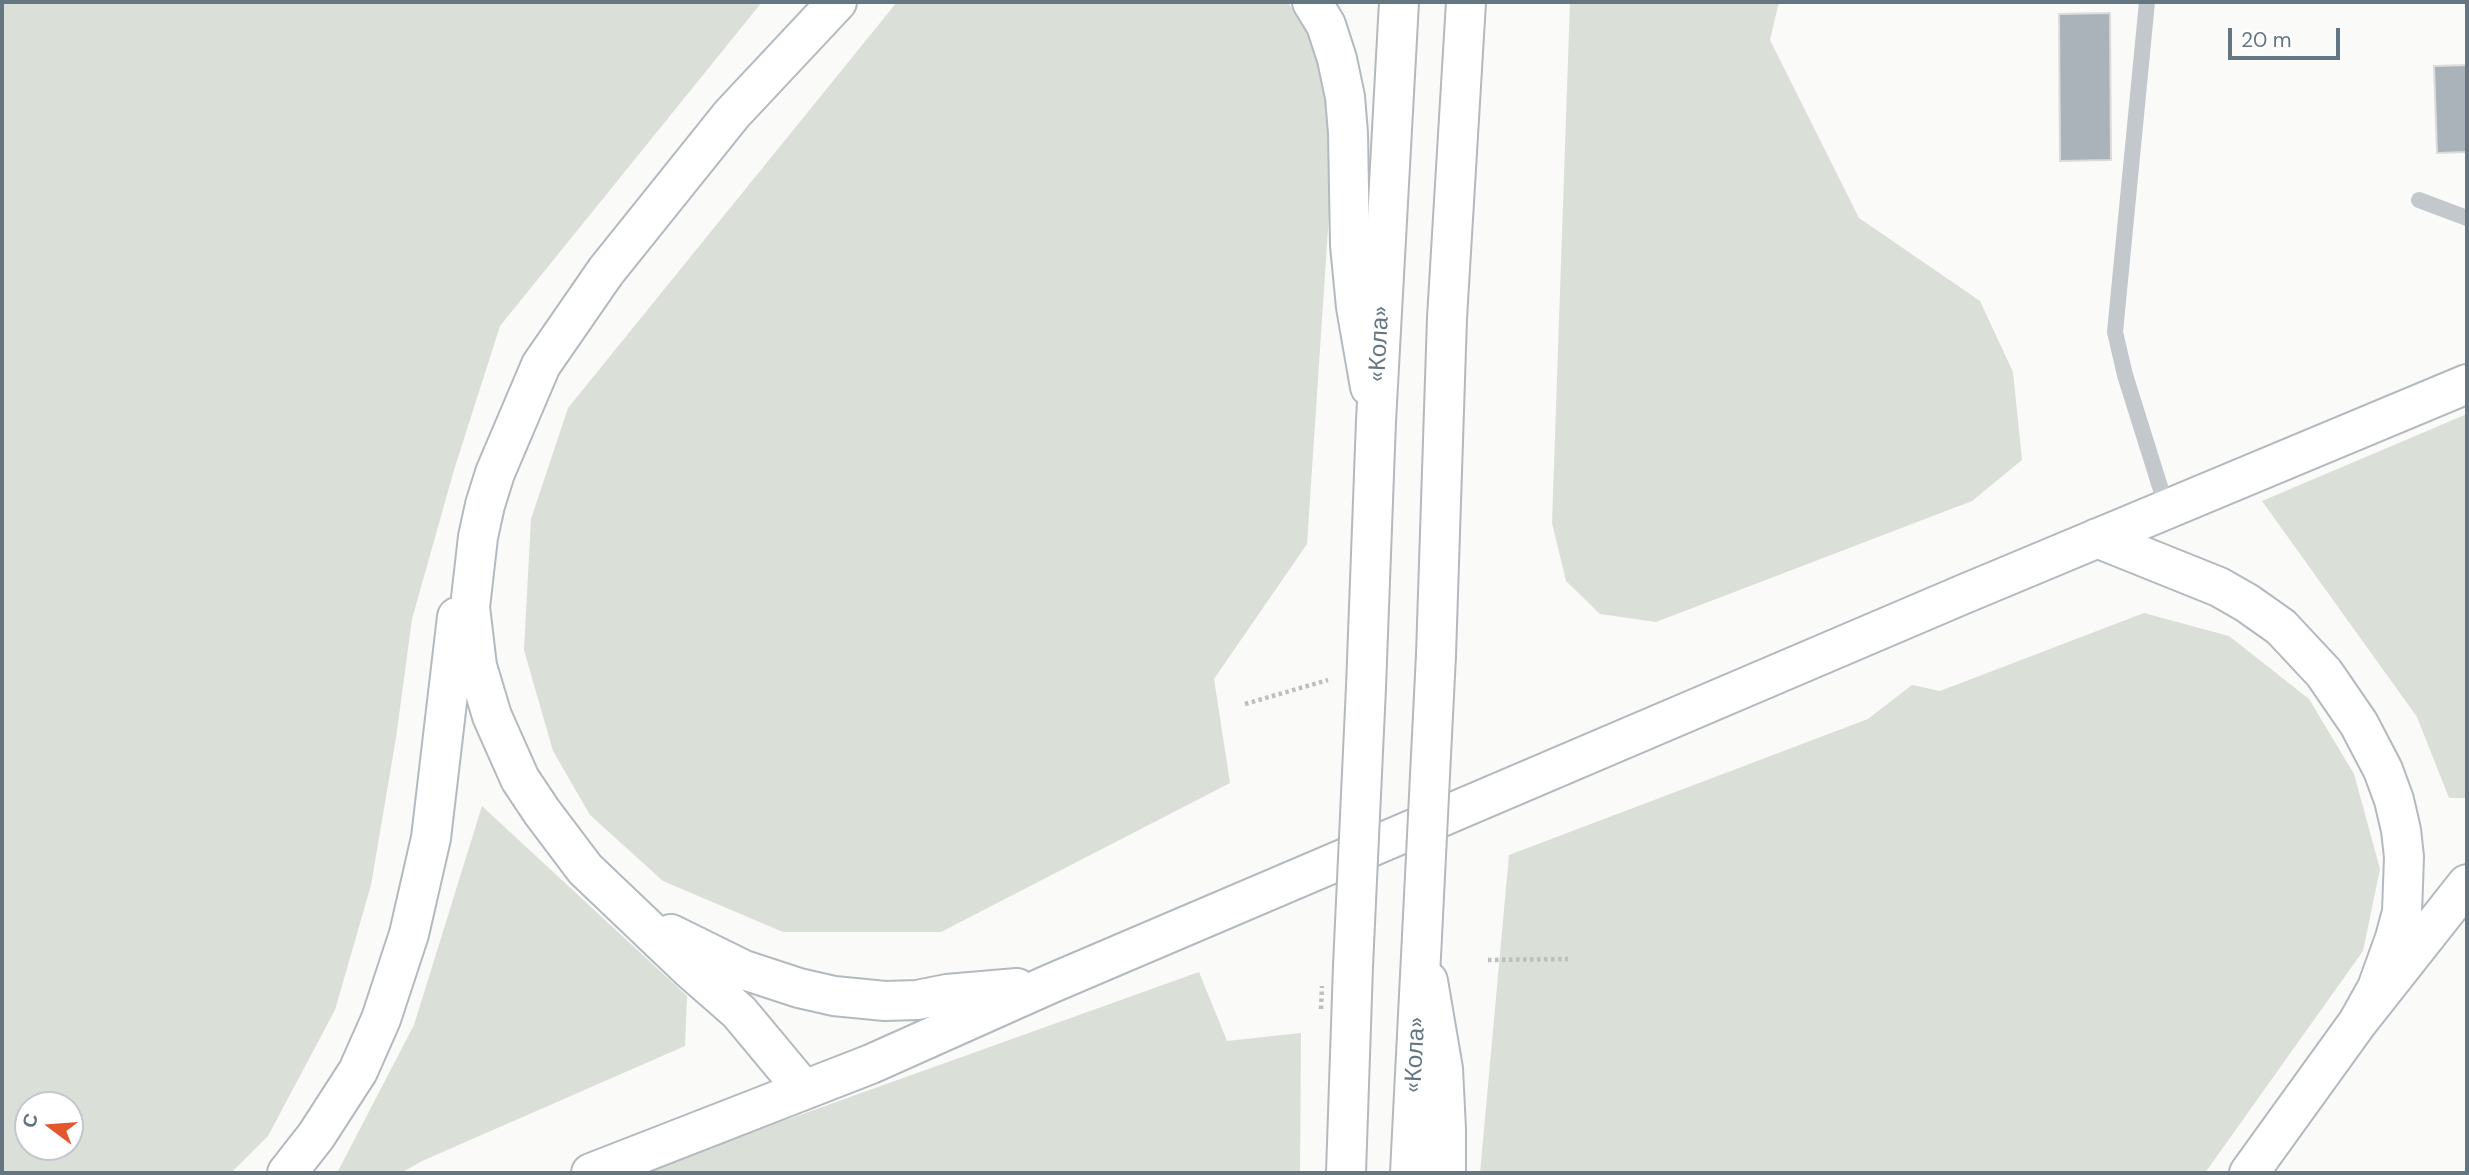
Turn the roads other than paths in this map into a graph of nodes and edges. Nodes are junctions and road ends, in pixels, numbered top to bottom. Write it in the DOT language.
graph roads {
  1 [pos="828,2"];
  2 [pos="837,2"];
  3 [pos="1312,2"];
  4 [pos="1399,2"];
  5 [pos="1466,2"];
  6 [pos="2147,2"];
  7 [pos="784,60"];
  8 [pos="2420,200"];
  9 [pos="2467,218"];
  10 [pos="2467,384"];
  11 [pos="520,410"];
  12 [pos="1376,421"];
  13 [pos="2167,509"];
  14 [pos="2097,538"];
  15 [pos="2467,884"];
  16 [pos="633,913"];
  17 [pos="1422,936"];
  18 [pos="1051,984"];
  19 [pos="2358,1022"];
  20 [pos="804,1090"];
  21 [pos="287,1173"];
  22 [pos="591,1173"];
  23 [pos="1346,1173"];
  24 [pos="1410,1173"];
  25 [pos="1446,1173"];
  26 [pos="2249,1173"];
  1 -- 7 [label="main road"];
  2 -- 7 [label="main road"];
  3 -- 12 [label="main road"];
  4 -- 12 [label="main road, «Кола»"];
  5 -- 17 [label="main road, bridge"];
  6 -- 13 [label="lane"];
  7 -- 11 [label="main road"];
  8 -- 9 [label="lane"];
  10 -- 13 [label="main road"];
  11 -- 16 [label="main road"];
  11 -- 21 [label="main road"];
  12 -- 23 [label="main road, «Кола», bridge"];
  13 -- 14 [label="main road"];
  14 -- 18 [label="main road"];
  14 -- 19 [label="main road"];
  15 -- 19 [label="main road"];
  16 -- 18 [label="main road"];
  16 -- 20 [label="main road"];
  17 -- 24 [label="main road, «Кола»"];
  17 -- 25 [label="main road"];
  18 -- 20 [label="main road"];
  19 -- 26 [label="main road"];
  20 -- 22 [label="main road"];
}
